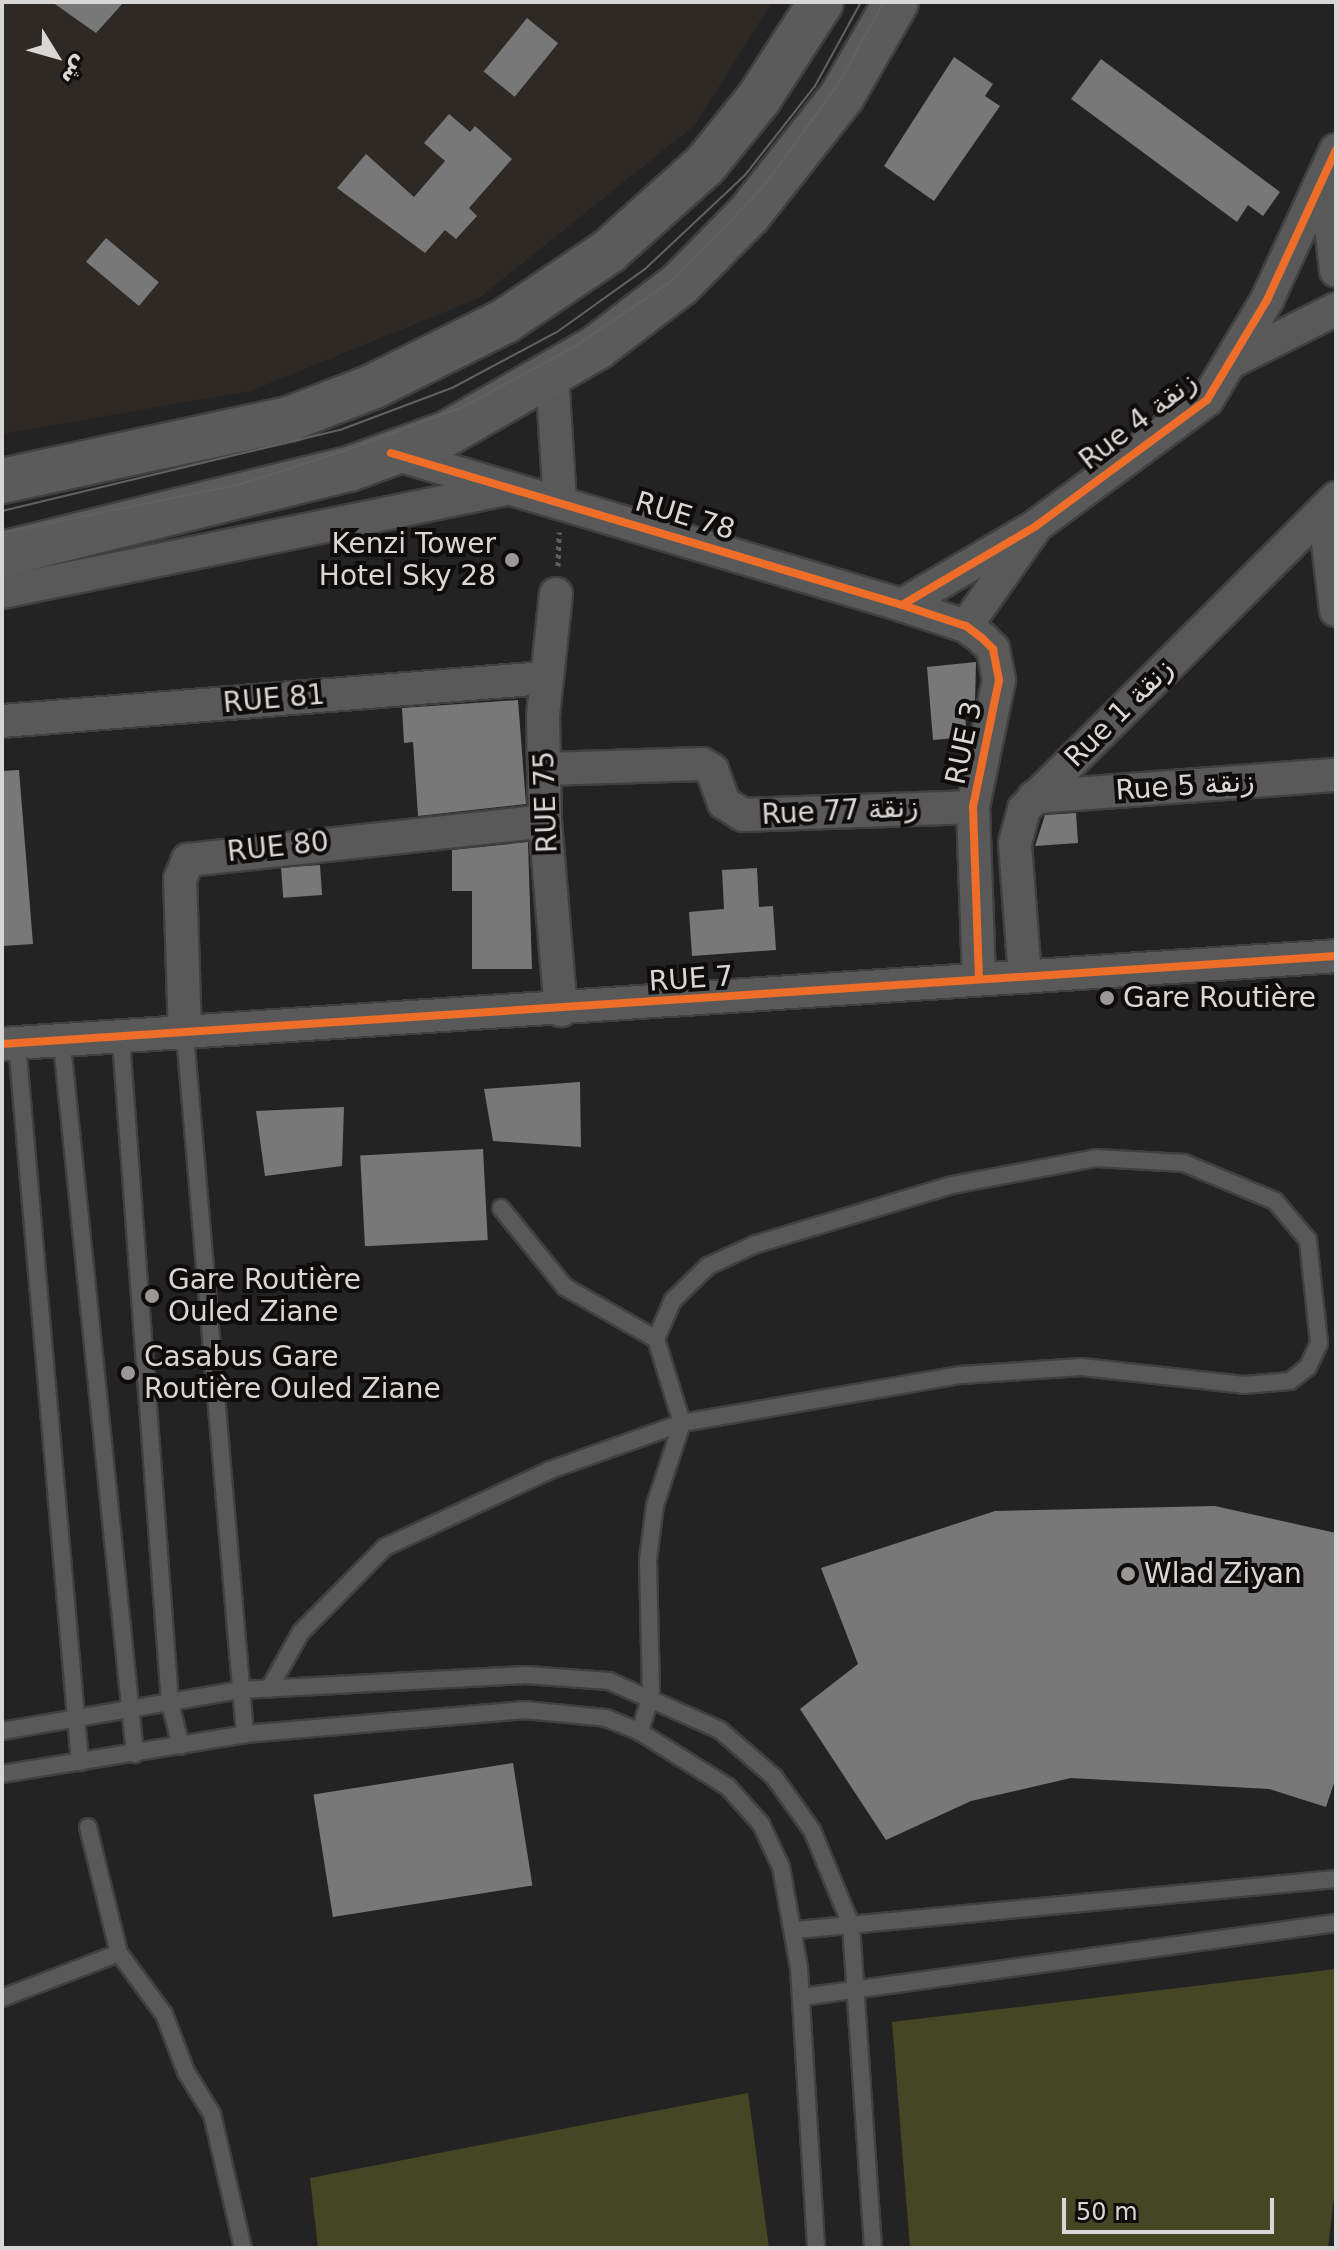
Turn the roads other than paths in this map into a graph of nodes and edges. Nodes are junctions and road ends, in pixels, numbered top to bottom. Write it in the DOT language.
graph roads {
  1 [pos="821,2"];
  2 [pos="896,2"];
  3 [pos="1330,161"];
  4 [pos="1336,270"];
  5 [pos="1336,309"];
  6 [pos="1235,360"];
  7 [pos="552,375"];
  8 [pos="391,453"];
  9 [pos="2,481"];
  10 [pos="305,483"];
  11 [pos="501,490"];
  12 [pos="560,503"];
  13 [pos="1330,504"];
  14 [pos="1036,526"];
  15 [pos="319,530"];
  16 [pos="2,554"];
  17 [pos="2,592"];
  18 [pos="556,594"];
  19 [pos="902,605"];
  20 [pos="1336,610"];
  21 [pos="966,626"];
  22 [pos="545,678"];
  23 [pos="2,721"];
  24 [pos="546,769"];
  25 [pos="1336,775"];
  26 [pos="1034,797"];
  27 [pos="973,807"];
  28 [pos="545,821"];
  29 [pos="1336,956"];
  30 [pos="1025,977"];
  31 [pos="979,979"];
  32 [pos="561,1010"];
  33 [pos="185,1035"];
  34 [pos="121,1040"];
  35 [pos="10,1044"];
  36 [pos="62,1044"];
  37 [pos="501,1208"];
  38 [pos="656,1339"];
  39 [pos="682,1423"];
  40 [pos="269,1689"];
  41 [pos="240,1690"];
  42 [pos="651,1695"];
  43 [pos="170,1703"];
  44 [pos="130,1711"];
  45 [pos="75,1719"];
  46 [pos="2,1731"];
  47 [pos="640,1732"];
  48 [pos="245,1734"];
  49 [pos="181,1746"];
  50 [pos="135,1754"];
  51 [pos="80,1762"];
  52 [pos="2,1774"];
  53 [pos="88,1827"];
  54 [pos="1336,1879"];
  55 [pos="1336,1923"];
  56 [pos="851,1925"];
  57 [pos="796,1930"];
  58 [pos="119,1953"];
  59 [pos="858,1989"];
  60 [pos="802,1997"];
  61 [pos="2,1998"];
  62 [pos="243,2248"];
  63 [pos="816,2248"];
  64 [pos="873,2248"];
  1 -- 9 [label="main road"];
  2 -- 7 [label="main road"];
  3 -- 4 [label="street"];
  3 -- 6 [label="street, Rue 4 زنقة"];
  5 -- 6 [label="street, Rue 4 زنقة"];
  6 -- 14 [label="street, Rue 4 زنقة"];
  7 -- 8 [label="main road"];
  7 -- 12 [label="street"];
  8 -- 10 [label="main road"];
  8 -- 11 [label="street, RUE 78"];
  10 -- 15 [label="street"];
  10 -- 16 [label="main road"];
  11 -- 12 [label="street, RUE 78"];
  11 -- 15 [label="street, RUE 78"];
  12 -- 19 [label="street, RUE 78"];
  13 -- 20 [label="street"];
  13 -- 26 [label="street, Rue 1 زنقة"];
  14 -- 19 [label="street, Rue 4 زنقة"];
  14 -- 21 [label="street, Rue 4 زنقة"];
  15 -- 17 [label="street, RUE 78"];
  18 -- 22 [label="street, RUE 75"];
  19 -- 21 [label="street, RUE 78"];
  21 -- 27 [label="street, RUE 3"];
  22 -- 23 [label="street, RUE 81"];
  22 -- 24 [label="street, RUE 75"];
  24 -- 27 [label="street, Rue 77 زنقة"];
  24 -- 28 [label="street, RUE 75"];
  25 -- 26 [label="street, Rue 5 زنقة"];
  26 -- 30 [label="street, Rue 1 زنقة"];
  27 -- 31 [label="street, RUE 3"];
  28 -- 32 [label="street, RUE 75"];
  28 -- 33 [label="street, RUE 80"];
  29 -- 30 [label="street, RUE 7"];
  30 -- 31 [label="street, RUE 7"];
  31 -- 32 [label="street, RUE 7"];
  32 -- 33 [label="street, RUE 7"];
  33 -- 34 [label="street, RUE 7"];
  33 -- 41 [label="lane"];
  34 -- 36 [label="street, RUE 7"];
  34 -- 43 [label="lane"];
  35 -- 36 [label="street, RUE 7"];
  35 -- 45 [label="lane"];
  36 -- 44 [label="lane"];
  37 -- 38 [label="lane"];
  38 -- 39 [label="lane"];
  38 -- 39 [label="lane"];
  39 -- 40 [label="lane"];
  39 -- 42 [label="lane"];
  40 -- 41 [label="lane"];
  40 -- 42 [label="lane"];
  41 -- 43 [label="lane"];
  41 -- 48 [label="lane"];
  42 -- 47 [label="lane"];
  42 -- 56 [label="lane"];
  43 -- 44 [label="lane"];
  43 -- 49 [label="lane"];
  44 -- 45 [label="lane"];
  44 -- 50 [label="lane"];
  45 -- 46 [label="lane"];
  45 -- 51 [label="lane"];
  47 -- 48 [label="lane"];
  47 -- 57 [label="lane"];
  48 -- 49 [label="lane"];
  49 -- 50 [label="lane"];
  50 -- 51 [label="lane"];
  51 -- 52 [label="lane"];
  53 -- 58 [label="lane"];
  54 -- 56 [label="lane"];
  55 -- 59 [label="lane"];
  56 -- 57 [label="lane"];
  56 -- 59 [label="lane"];
  57 -- 60 [label="lane"];
  58 -- 61 [label="lane"];
  58 -- 62 [label="lane"];
  59 -- 60 [label="lane"];
  59 -- 64 [label="lane"];
  60 -- 63 [label="lane"];
}
